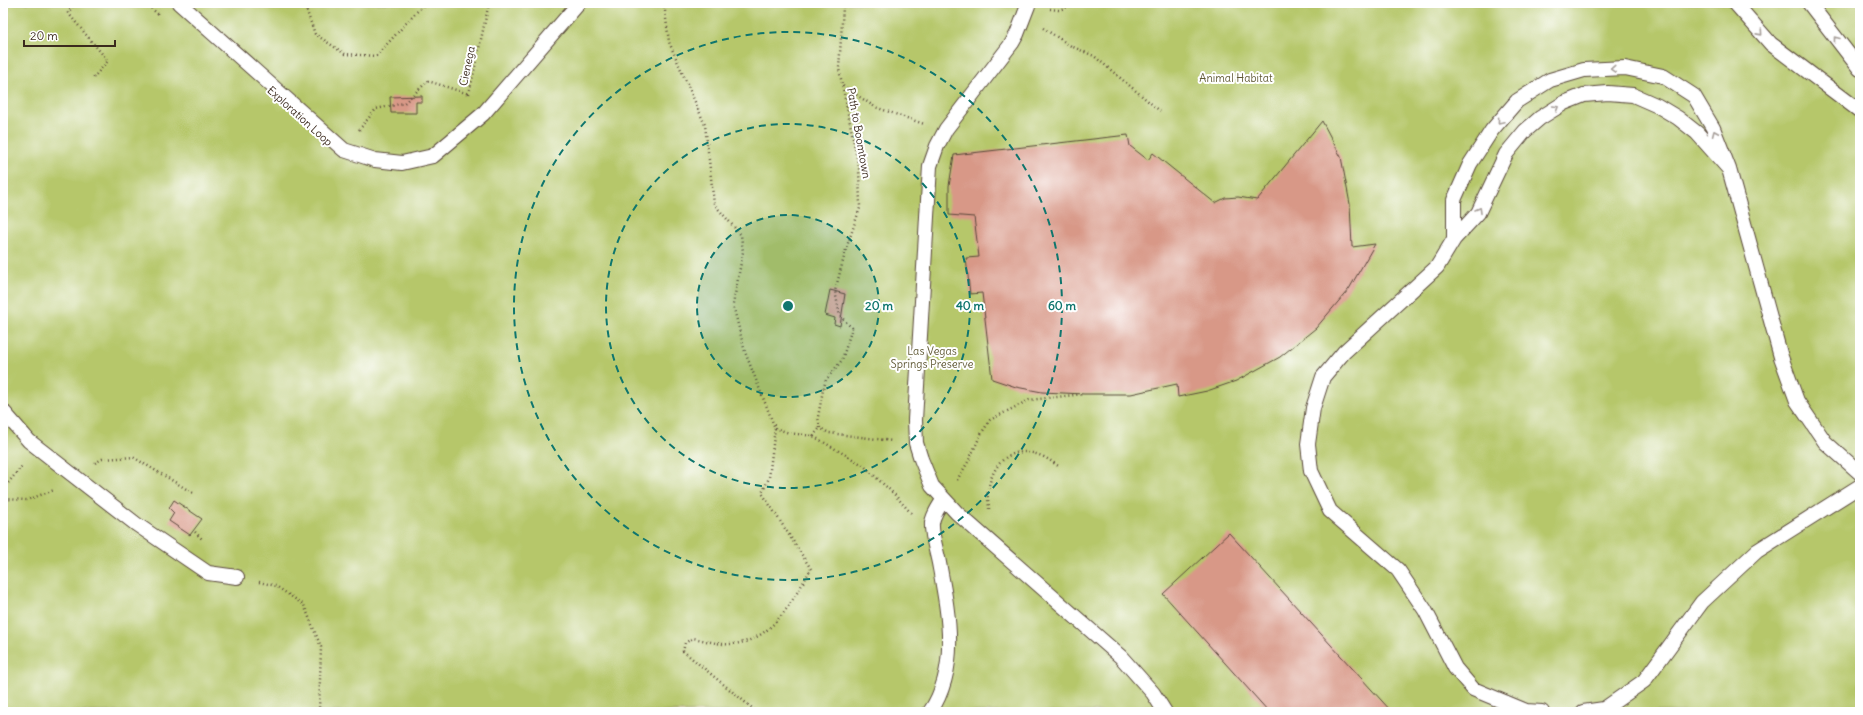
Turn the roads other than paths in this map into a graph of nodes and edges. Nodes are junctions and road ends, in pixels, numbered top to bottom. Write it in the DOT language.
graph roads {
  1 [pos="179,3"];
  2 [pos="579,3"];
  3 [pos="1029,3"];
  4 [pos="1735,3"];
  5 [pos="1808,3"];
  6 [pos="1860,69"];
  7 [pos="1860,111"];
  8 [pos="1729,169"];
  9 [pos="1454,239"];
  10 [pos="3,411"];
  11 [pos="1860,473"];
  12 [pos="1860,486"];
  13 [pos="944,499"];
  14 [pos="237,577"];
  15 [pos="930,712"];
  16 [pos="1165,712"];
  17 [pos="1542,712"];
  18 [pos="1583,712"];
  1 -- 2 [label="lane"];
  3 -- 13 [label="lane"];
  4 -- 7 [label="lane, one-way"];
  6 -- 5 [label="lane, one-way"];
  9 -- 8 [label="lane, one-way"];
  8 -- 9 [label="lane, one-way"];
  8 -- 11 [label="lane"];
  9 -- 17 [label="lane"];
  10 -- 14 [label="lane"];
  12 -- 18 [label="lane"];
  13 -- 15 [label="lane"];
  13 -- 16 [label="lane"];
}
